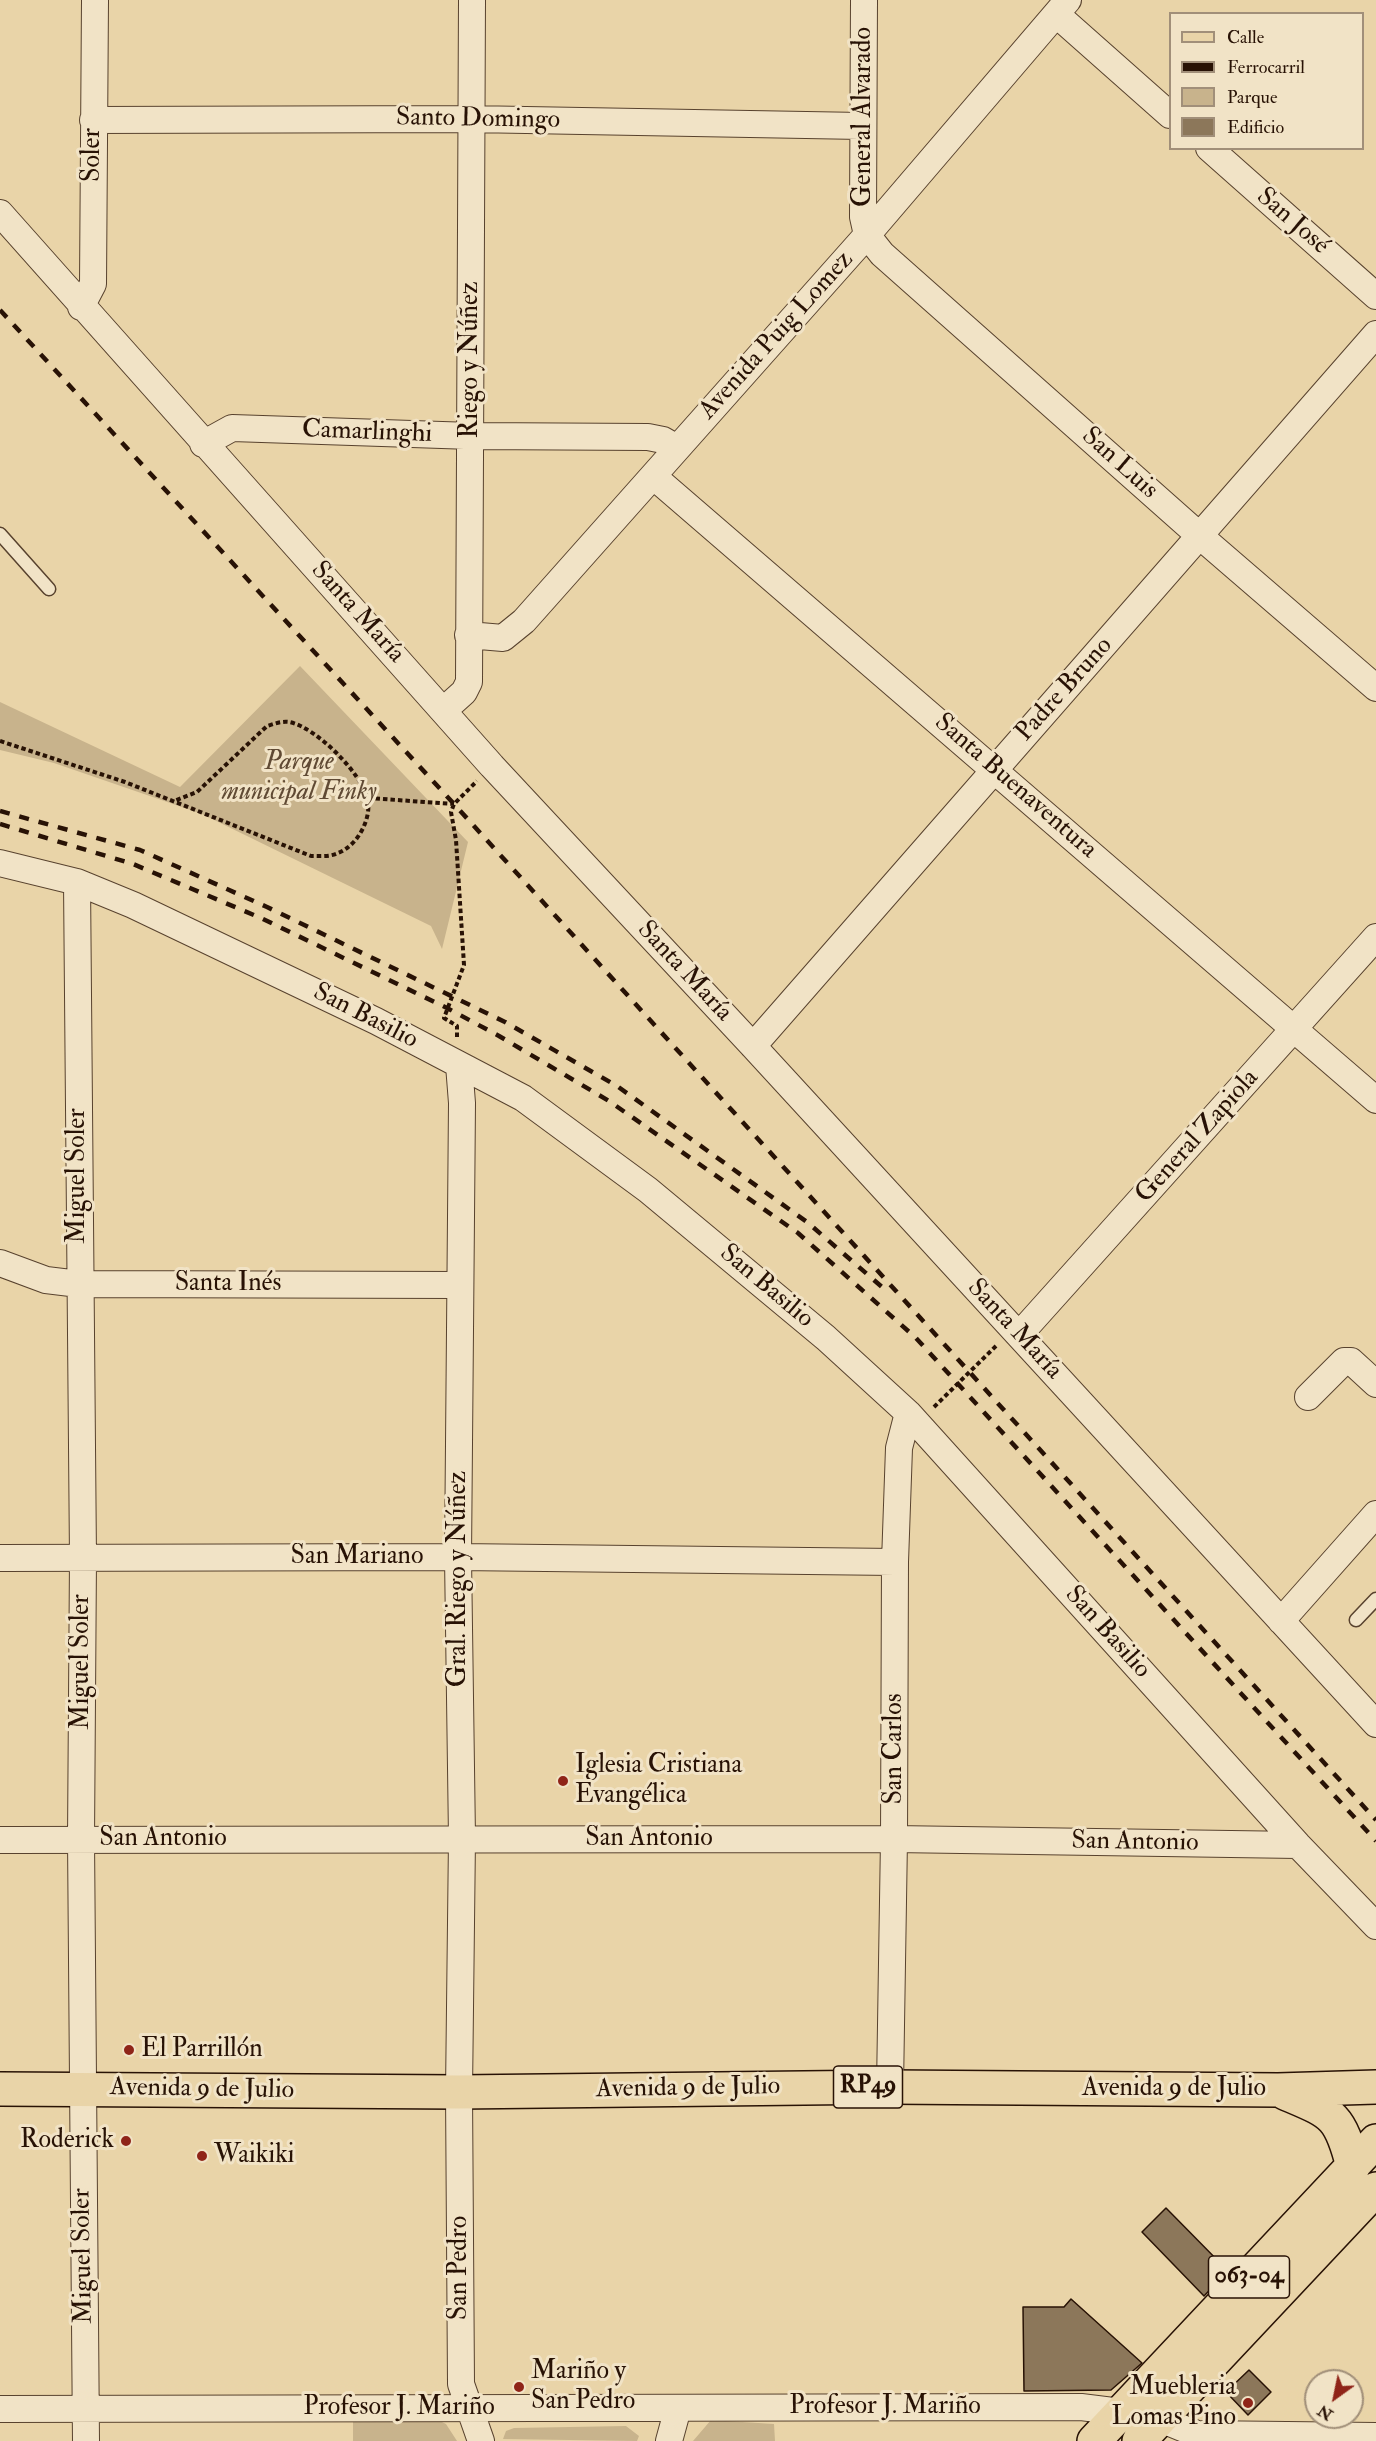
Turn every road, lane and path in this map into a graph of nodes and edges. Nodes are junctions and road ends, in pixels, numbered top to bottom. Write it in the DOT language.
graph roads {
  1 [pos="95,0"];
  2 [pos="472,0"];
  3 [pos="864,0"];
  4 [pos="1062,7"];
  5 [pos="1169,114"];
  6 [pos="470,119"];
  7 [pos="93,120"];
  8 [pos="862,126"];
  9 [pos="1211,150"];
  10 [pos="0,213"];
  11 [pos="867,234"];
  12 [pos="1376,296"];
  13 [pos="81,307"];
  14 [pos="1376,334"];
  15 [pos="471,436"];
  16 [pos="203,444"];
  17 [pos="677,448"];
  18 [pos="652,476"];
  19 [pos="0,534"];
  20 [pos="1201,537"];
  21 [pos="49,589"];
  22 [pos="468,635"];
  23 [pos="1376,688"];
  24 [pos="444,710"];
  25 [pos="0,741"];
  26 [pos="492,766"];
  27 [pos="995,770"];
  28 [pos="368,798"];
  29 [pos="174,801"];
  30 [pos="454,804"];
  31 [pos="0,862"];
  32 [pos="76,882"];
  33 [pos="1376,937"];
  34 [pos="1296,1029"];
  35 [pos="753,1046"];
  36 [pos="459,1065"];
  37 [pos="1376,1100"];
  38 [pos="0,1263"];
  39 [pos="79,1284"];
  40 [pos="459,1285"];
  41 [pos="1019,1335"];
  42 [pos="1376,1384"];
  43 [pos="1308,1397"];
  44 [pos="912,1418"];
  45 [pos="1376,1514"];
  46 [pos="458,1557"];
  47 [pos="0,1558"];
  48 [pos="83,1558"];
  49 [pos="895,1562"];
  50 [pos="1376,1599"];
  51 [pos="1356,1620"];
  52 [pos="1281,1621"];
  53 [pos="1376,1724"];
  54 [pos="462,1838"];
  55 [pos="81,1839"];
  56 [pos="894,1839"];
  57 [pos="0,1840"];
  58 [pos="1298,1845"];
  59 [pos="1376,1926"];
  60 [pos="890,2087"];
  61 [pos="1376,2087"];
  62 [pos="83,2088"];
  63 [pos="0,2089"];
  64 [pos="1278,2090"];
  65 [pos="459,2092"];
  66 [pos="1376,2142"];
  67 [pos="1353,2166"];
  68 [pos="1376,2189"];
  69 [pos="468,2407"];
  70 [pos="678,2408"];
  71 [pos="0,2409"];
  72 [pos="86,2409"];
  73 [pos="1121,2412"];
  74 [pos="1149,2430"];
  75 [pos="1376,2436"];
  76 [pos="86,2441"];
  77 [pos="481,2441"];
  78 [pos="669,2441"];
  79 [pos="1095,2441"];
  1 -- 7 [label="street, Soler"];
  2 -- 6 [label="street, Riego y Núñez"];
  3 -- 8 [label="street, General Alvarado"];
  4 -- 5 [label="street"];
  4 -- 11 [label="street, Avenida Puig Lomez"];
  6 -- 7 [label="street, Santo Domingo"];
  6 -- 8 [label="street, Santo Domingo"];
  6 -- 15 [label="street, Riego y Núñez"];
  7 -- 13 [label="street, Soler"];
  8 -- 11 [label="street, General Alvarado"];
  9 -- 12 [label="street, San José"];
  10 -- 13 [label="street, Santa María"];
  11 -- 17 [label="street, Avenida Puig Lomez"];
  11 -- 20 [label="street, San Luis"];
  13 -- 16 [label="street, Santa María"];
  14 -- 20 [label="street, Padre Bruno"];
  15 -- 16 [label="street, Camarlinghi"];
  15 -- 17 [label="street, Camarlinghi"];
  15 -- 22 [label="street, Riego y Núñez"];
  16 -- 24 [label="street, Santa María"];
  17 -- 18 [label="street, Avenida Puig Lomez"];
  18 -- 22 [label="street, Avenida Puig Lomez"];
  18 -- 27 [label="street, Santa Buenaventura"];
  19 -- 21 [label="lane"];
  20 -- 23 [label="street, San Luis"];
  20 -- 27 [label="street, Padre Bruno"];
  22 -- 24 [label="street, Riego y Núñez"];
  24 -- 26 [label="street, Santa María"];
  25 -- 29 [label="path"];
  26 -- 30 [label="path"];
  26 -- 35 [label="street, Santa María"];
  27 -- 34 [label="street, Santa Buenaventura"];
  27 -- 35 [label="street, Padre Bruno"];
  28 -- 29 [label="path"];
  28 -- 29 [label="path"];
  28 -- 30 [label="path"];
  30 -- 36 [label="path"];
  31 -- 32 [label="street, San Basilio"];
  32 -- 36 [label="street, San Basilio"];
  32 -- 39 [label="street, Miguel Soler"];
  33 -- 34 [label="street, General Zapiola"];
  34 -- 37 [label="street, Santa Buenaventura"];
  34 -- 41 [label="street, General Zapiola"];
  35 -- 41 [label="street, Santa María"];
  36 -- 40 [label="street, Gral. Riego y Núñez"];
  36 -- 44 [label="street, San Basilio"];
  38 -- 39 [label="street, Santa Inés"];
  39 -- 40 [label="street, Santa Inés"];
  39 -- 48 [label="street, Miguel Soler"];
  40 -- 46 [label="street, Gral. Riego y Núñez"];
  41 -- 44 [label="path"];
  41 -- 52 [label="street, Santa María"];
  42 -- 43 [label="street"];
  44 -- 49 [label="street, San Carlos"];
  44 -- 58 [label="street, San Basilio"];
  45 -- 52 [label="street"];
  46 -- 48 [label="street, San Mariano"];
  46 -- 49 [label="street, San Mariano"];
  46 -- 54 [label="street, Gral. Riego y Núñez"];
  47 -- 48 [label="street, San Mariano"];
  48 -- 55 [label="street, Miguel Soler"];
  49 -- 56 [label="street, San Carlos"];
  50 -- 51 [label="lane"];
  52 -- 53 [label="street, Santa María"];
  54 -- 55 [label="street, San Antonio"];
  54 -- 56 [label="street, San Antonio"];
  54 -- 65 [label="street, Gral. Riego y Núñez"];
  55 -- 57 [label="street, San Antonio"];
  55 -- 62 [label="street, Miguel Soler"];
  56 -- 58 [label="street, San Antonio"];
  56 -- 60 [label="street, San Carlos"];
  58 -- 59 [label="street, San Basilio"];
  60 -- 64 [label="main road, Avenida 9 de Julio / RP49"];
  60 -- 65 [label="main road, Avenida 9 de Julio / RP49"];
  61 -- 64 [label="main road, Avenida 9 de Julio / RP49"];
  62 -- 63 [label="main road, Avenida 9 de Julio / RP49"];
  62 -- 65 [label="main road, Avenida 9 de Julio / RP49"];
  62 -- 72 [label="street, Miguel Soler"];
  64 -- 67 [label="main road, RP49"];
  65 -- 69 [label="street, San Pedro"];
  66 -- 67 [label="main road, 063-04"];
  67 -- 73 [label="main road, 063-04"];
  68 -- 74 [label="main road, 063-04"];
  69 -- 70 [label="street, Profesor J. Mariño"];
  69 -- 72 [label="street, Profesor J. Mariño"];
  69 -- 77 [label="street, San Pedro"];
  70 -- 73 [label="street, Profesor J. Mariño"];
  70 -- 78 [label="street"];
  71 -- 72 [label="street, Profesor J. Mariño"];
  72 -- 76 [label="street, Miguel Soler"];
  73 -- 79 [label="main road, 063-04"];
  74 -- 75 [label="street"];
}
